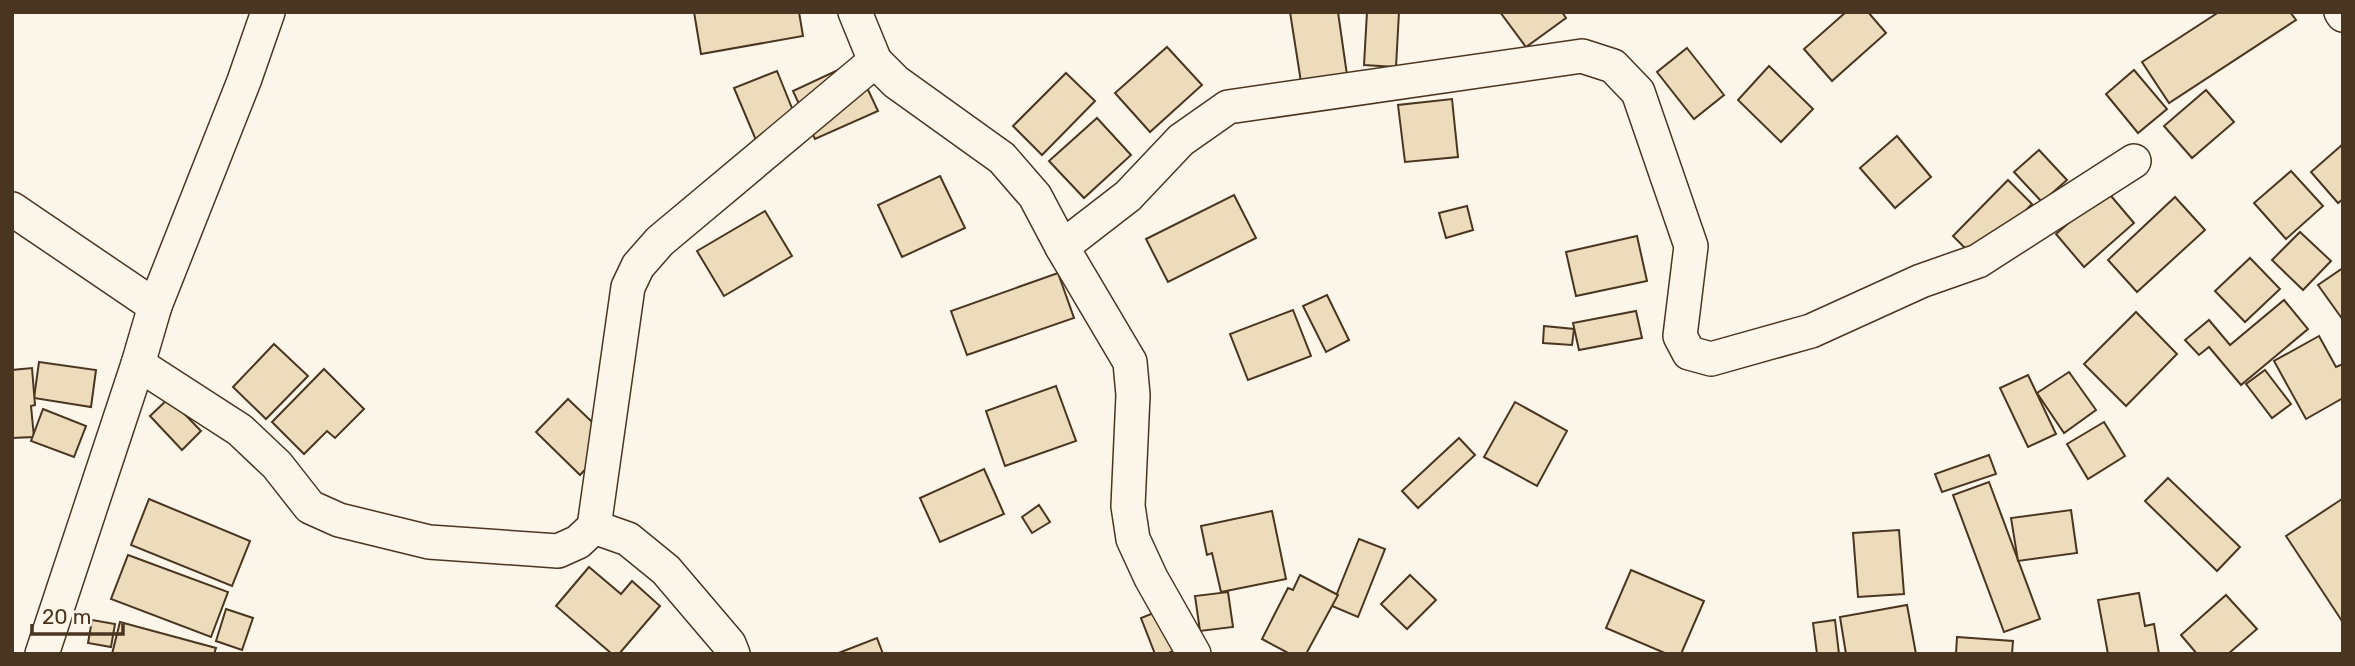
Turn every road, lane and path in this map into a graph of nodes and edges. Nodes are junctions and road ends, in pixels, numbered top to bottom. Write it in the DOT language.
graph roads {
  1 [pos="268,12"];
  2 [pos="855,12"];
  3 [pos="875,61"];
  4 [pos="2134,161"];
  5 [pos="12,209"];
  6 [pos="1062,247"];
  7 [pos="155,306"];
  8 [pos="138,365"];
  9 [pos="594,527"];
  10 [pos="42,654"];
  11 [pos="733,654"];
  12 [pos="1194,654"];
  1 -- 7 [label="street"];
  2 -- 3 [label="street"];
  3 -- 6 [label="street"];
  3 -- 9 [label="street"];
  4 -- 6 [label="street"];
  5 -- 7 [label="street"];
  6 -- 12 [label="street"];
  7 -- 8 [label="street"];
  8 -- 9 [label="street"];
  8 -- 10 [label="street"];
  9 -- 11 [label="street"];
}
